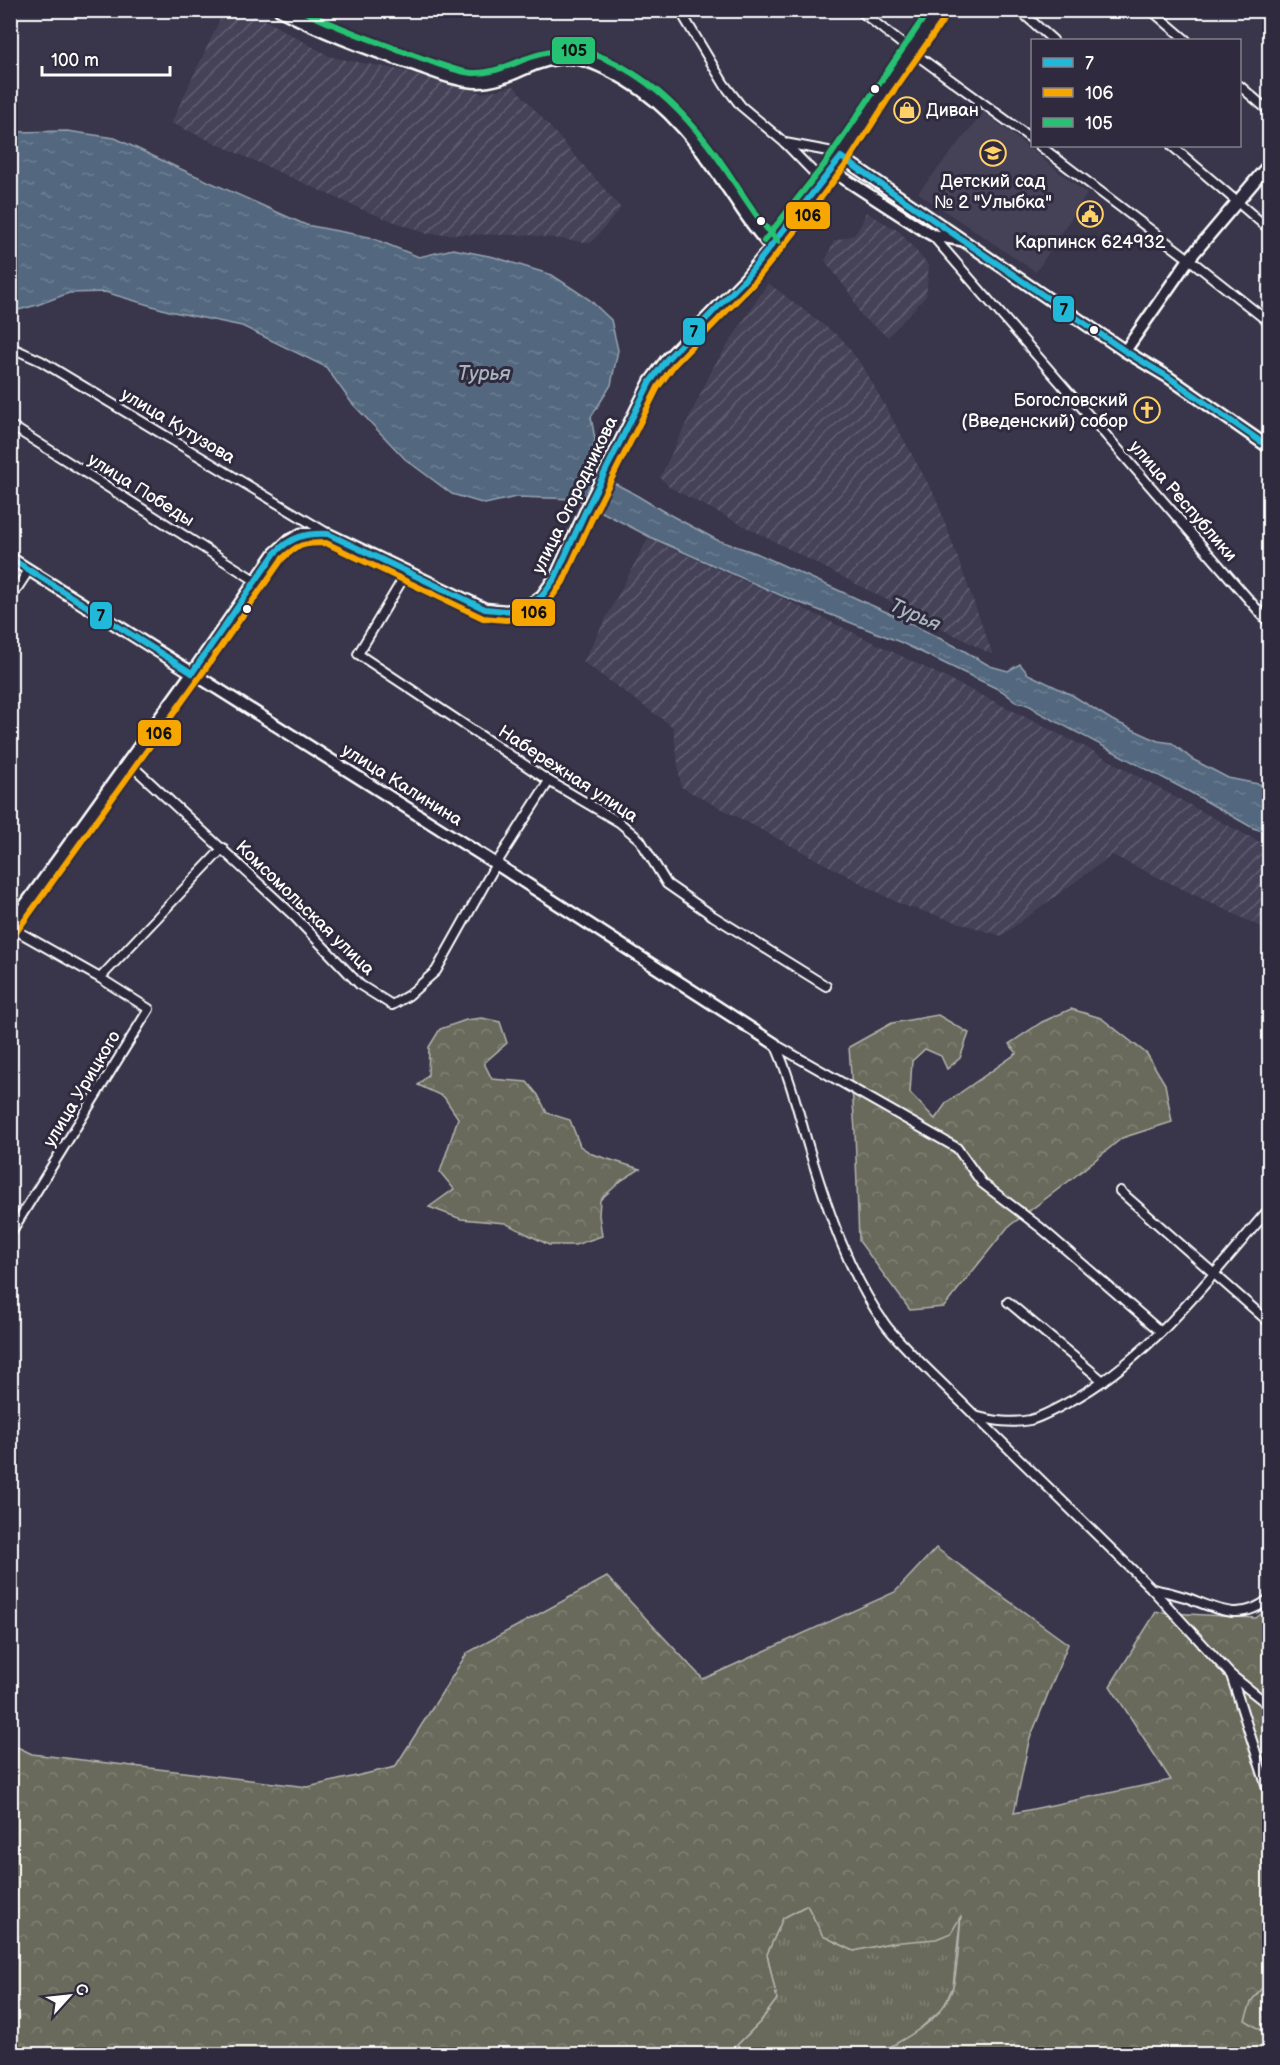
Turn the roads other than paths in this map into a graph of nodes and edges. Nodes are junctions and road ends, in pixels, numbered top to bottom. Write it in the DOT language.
graph roads {
  1 [pos="280,10"];
  2 [pos="859,10"];
  3 [pos="940,10"];
  4 [pos="1019,10"];
  5 [pos="1151,10"];
  6 [pos="686,19"];
  7 [pos="1052,39"];
  8 [pos="1185,39"];
  9 [pos="911,51"];
  10 [pos="1241,88"];
  11 [pos="1269,112"];
  12 [pos="1031,139"];
  13 [pos="785,143"];
  14 [pos="1041,147"];
  15 [pos="1173,147"];
  16 [pos="841,157"];
  17 [pos="1269,163"];
  18 [pos="831,171"];
  19 [pos="823,182"];
  20 [pos="1237,202"];
  21 [pos="1269,230"];
  22 [pos="932,235"];
  23 [pos="965,240"];
  24 [pos="771,247"];
  25 [pos="1189,259"];
  26 [pos="1269,323"];
  27 [pos="10,347"];
  28 [pos="1125,351"];
  29 [pos="10,425"];
  30 [pos="1269,448"];
  31 [pos="328,534"];
  32 [pos="10,558"];
  33 [pos="29,570"];
  34 [pos="407,572"];
  35 [pos="256,580"];
  36 [pos="10,599"];
  37 [pos="1269,624"];
  38 [pos="192,673"];
  39 [pos="128,762"];
  40 [pos="549,780"];
  41 [pos="223,848"];
  42 [pos="496,864"];
  43 [pos="10,926"];
  44 [pos="100,978"];
  45 [pos="826,986"];
  46 [pos="775,1044"];
  47 [pos="1120,1191"];
  48 [pos="1269,1208"];
  49 [pos="10,1234"];
  50 [pos="1213,1273"];
  51 [pos="1008,1302"];
  52 [pos="1269,1323"];
  53 [pos="1161,1332"];
  54 [pos="1103,1381"];
  55 [pos="974,1416"];
  56 [pos="1151,1588"];
  57 [pos="1269,1598"];
  58 [pos="1231,1675"];
  59 [pos="1269,1706"];
  60 [pos="1269,1797"];
  1 -- 24 [label="street"];
  2 -- 9 [label="street"];
  3 -- 9 [label="street, улица Огородникова"];
  4 -- 7 [label="street"];
  5 -- 8 [label="street"];
  6 -- 13 [label="street"];
  9 -- 12 [label="street"];
  9 -- 16 [label="street, улица Огородникова"];
  10 -- 11 [label="street"];
  13 -- 16 [label="street"];
  13 -- 19 [label="street"];
  14 -- 25 [label="street"];
  15 -- 20 [label="street"];
  16 -- 18 [label="street, улица Огородникова"];
  16 -- 23 [label="street"];
  17 -- 20 [label="street"];
  18 -- 19 [label="street, улица Огородникова"];
  18 -- 22 [label="street"];
  19 -- 24 [label="street, улица Огородникова"];
  20 -- 21 [label="street"];
  20 -- 25 [label="street"];
  22 -- 23 [label="street"];
  22 -- 37 [label="street, улица Республики"];
  23 -- 28 [label="street"];
  24 -- 34 [label="street, улица Огородникова"];
  25 -- 26 [label="street"];
  25 -- 28 [label="street"];
  27 -- 31 [label="street, улица Кутузова"];
  28 -- 30 [label="street"];
  29 -- 35 [label="street, улица Победы"];
  31 -- 34 [label="street, улица Огородникова"];
  31 -- 35 [label="street, улица Огородникова"];
  32 -- 33 [label="street, улица Калинина"];
  33 -- 36 [label="street"];
  33 -- 38 [label="street, улица Калинина"];
  34 -- 40 [label="street, Набережная улица"];
  35 -- 38 [label="street, улица Огородникова"];
  38 -- 39 [label="street, улица Огородникова"];
  38 -- 42 [label="street, улица Калинина"];
  39 -- 41 [label="street, Комсомольская улица"];
  39 -- 43 [label="street, улица Огородникова"];
  40 -- 42 [label="street, Комсомольская улица"];
  40 -- 45 [label="street, Набережная улица"];
  41 -- 42 [label="street, Комсомольская улица"];
  41 -- 44 [label="street"];
  42 -- 46 [label="street, улица Калинина"];
  43 -- 44 [label="street, улица Урицкого"];
  44 -- 49 [label="street, улица Урицкого"];
  46 -- 53 [label="street"];
  46 -- 55 [label="street"];
  47 -- 50 [label="street"];
  48 -- 50 [label="street"];
  50 -- 52 [label="street"];
  50 -- 53 [label="street"];
  51 -- 54 [label="street"];
  53 -- 54 [label="street"];
  54 -- 55 [label="street"];
  55 -- 56 [label="street"];
  56 -- 57 [label="street"];
  56 -- 58 [label="street"];
  58 -- 59 [label="street"];
  58 -- 60 [label="street"];
}
